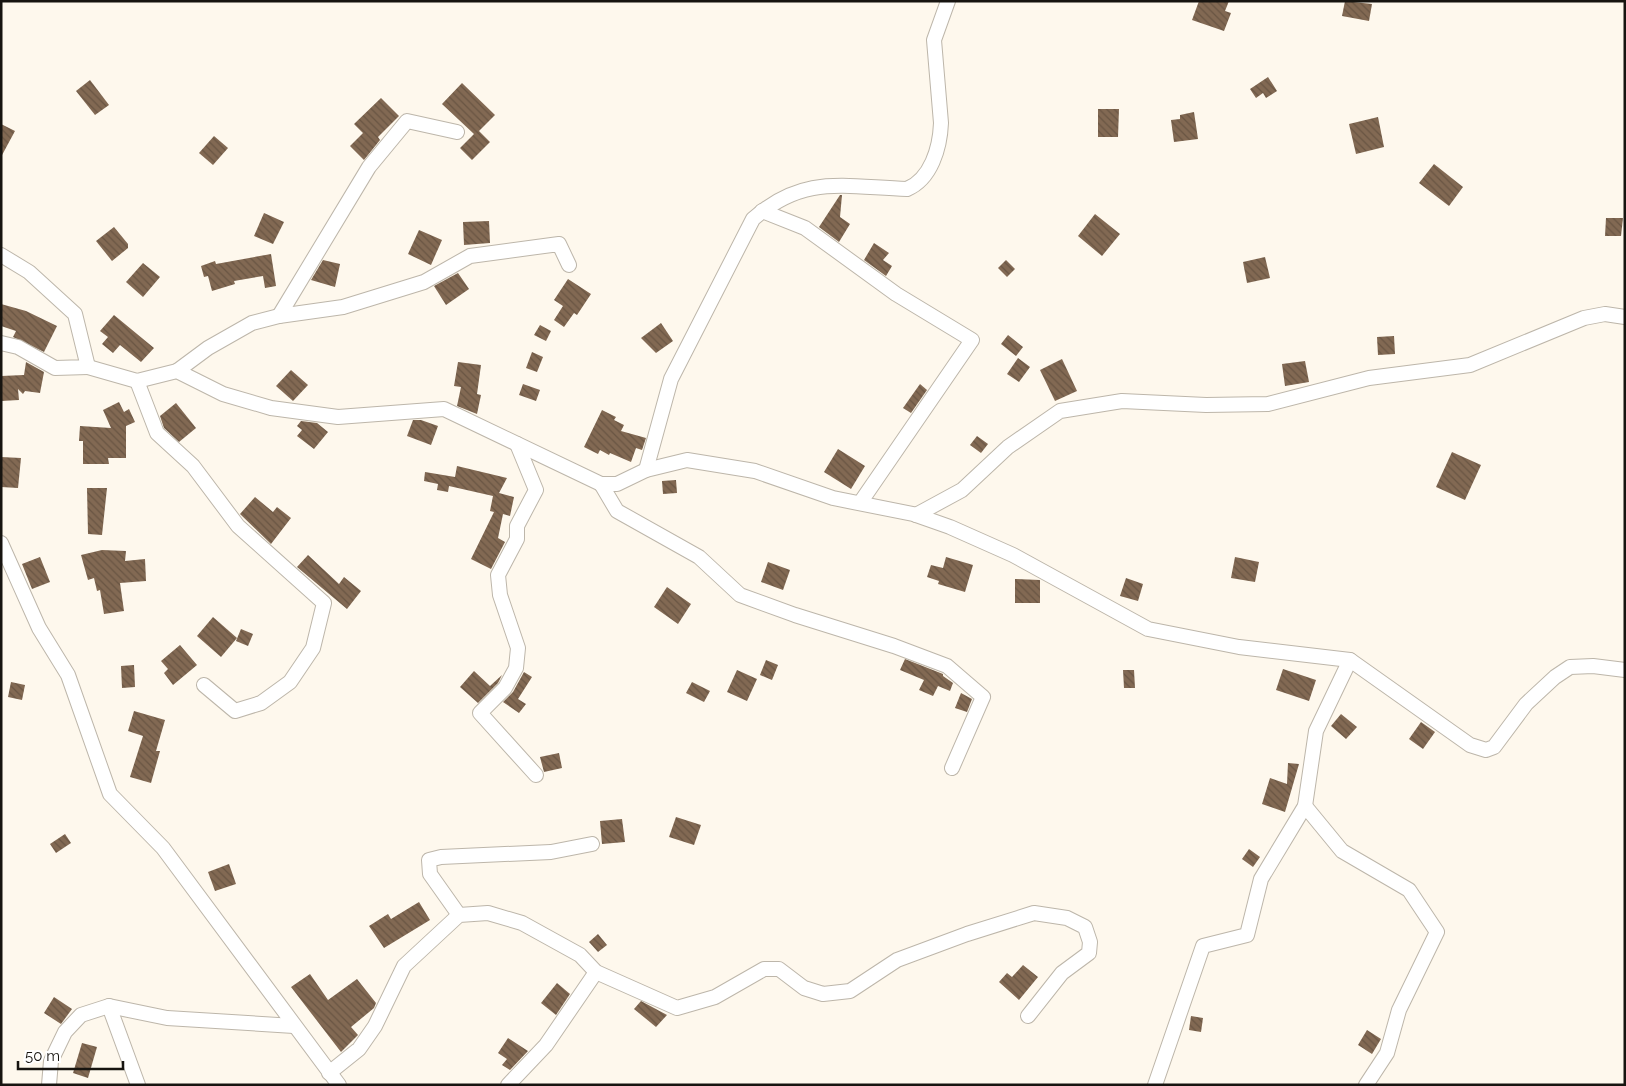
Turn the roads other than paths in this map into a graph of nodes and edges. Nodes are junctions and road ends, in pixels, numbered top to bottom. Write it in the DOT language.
graph roads {
  1 [pos="948,1"];
  2 [pos="457,132"];
  3 [pos="762,211"];
  4 [pos="1,255"];
  5 [pos="568,265"];
  6 [pos="279,316"];
  7 [pos="1625,317"];
  8 [pos="1,343"];
  9 [pos="88,367"];
  10 [pos="176,372"];
  11 [pos="137,381"];
  12 [pos="517,444"];
  13 [pos="646,470"];
  14 [pos="601,484"];
  15 [pos="860,503"];
  16 [pos="916,515"];
  17 [pos="1,543"];
  18 [pos="1350,660"];
  19 [pos="1625,670"];
  20 [pos="204,685"];
  21 [pos="952,768"];
  22 [pos="536,775"];
  23 [pos="1305,806"];
  24 [pos="592,844"];
  25 [pos="459,915"];
  26 [pos="596,972"];
  27 [pos="109,1006"];
  28 [pos="1028,1016"];
  29 [pos="294,1026"];
  30 [pos="329,1073"];
  31 [pos="49,1085"];
  32 [pos="138,1085"];
  33 [pos="339,1085"];
  34 [pos="508,1085"];
  35 [pos="1155,1085"];
  36 [pos="1366,1085"];
  1 -- 3 [label="street"];
  2 -- 6 [label="street"];
  3 -- 13 [label="street"];
  3 -- 15 [label="street"];
  4 -- 9 [label="street"];
  5 -- 6 [label="street"];
  6 -- 10 [label="street"];
  7 -- 16 [label="street"];
  8 -- 9 [label="street"];
  9 -- 11 [label="street"];
  10 -- 11 [label="street"];
  10 -- 12 [label="street"];
  11 -- 20 [label="street"];
  12 -- 14 [label="street"];
  12 -- 22 [label="street"];
  13 -- 14 [label="street"];
  13 -- 15 [label="street"];
  14 -- 21 [label="street"];
  15 -- 16 [label="street"];
  16 -- 18 [label="street"];
  17 -- 29 [label="street"];
  18 -- 19 [label="street"];
  18 -- 23 [label="street"];
  23 -- 35 [label="street"];
  23 -- 36 [label="street"];
  24 -- 25 [label="street"];
  25 -- 26 [label="street"];
  25 -- 30 [label="street"];
  26 -- 28 [label="street"];
  26 -- 34 [label="street"];
  27 -- 29 [label="street"];
  27 -- 31 [label="street"];
  27 -- 32 [label="street"];
  29 -- 30 [label="street"];
  30 -- 33 [label="street"];
}
